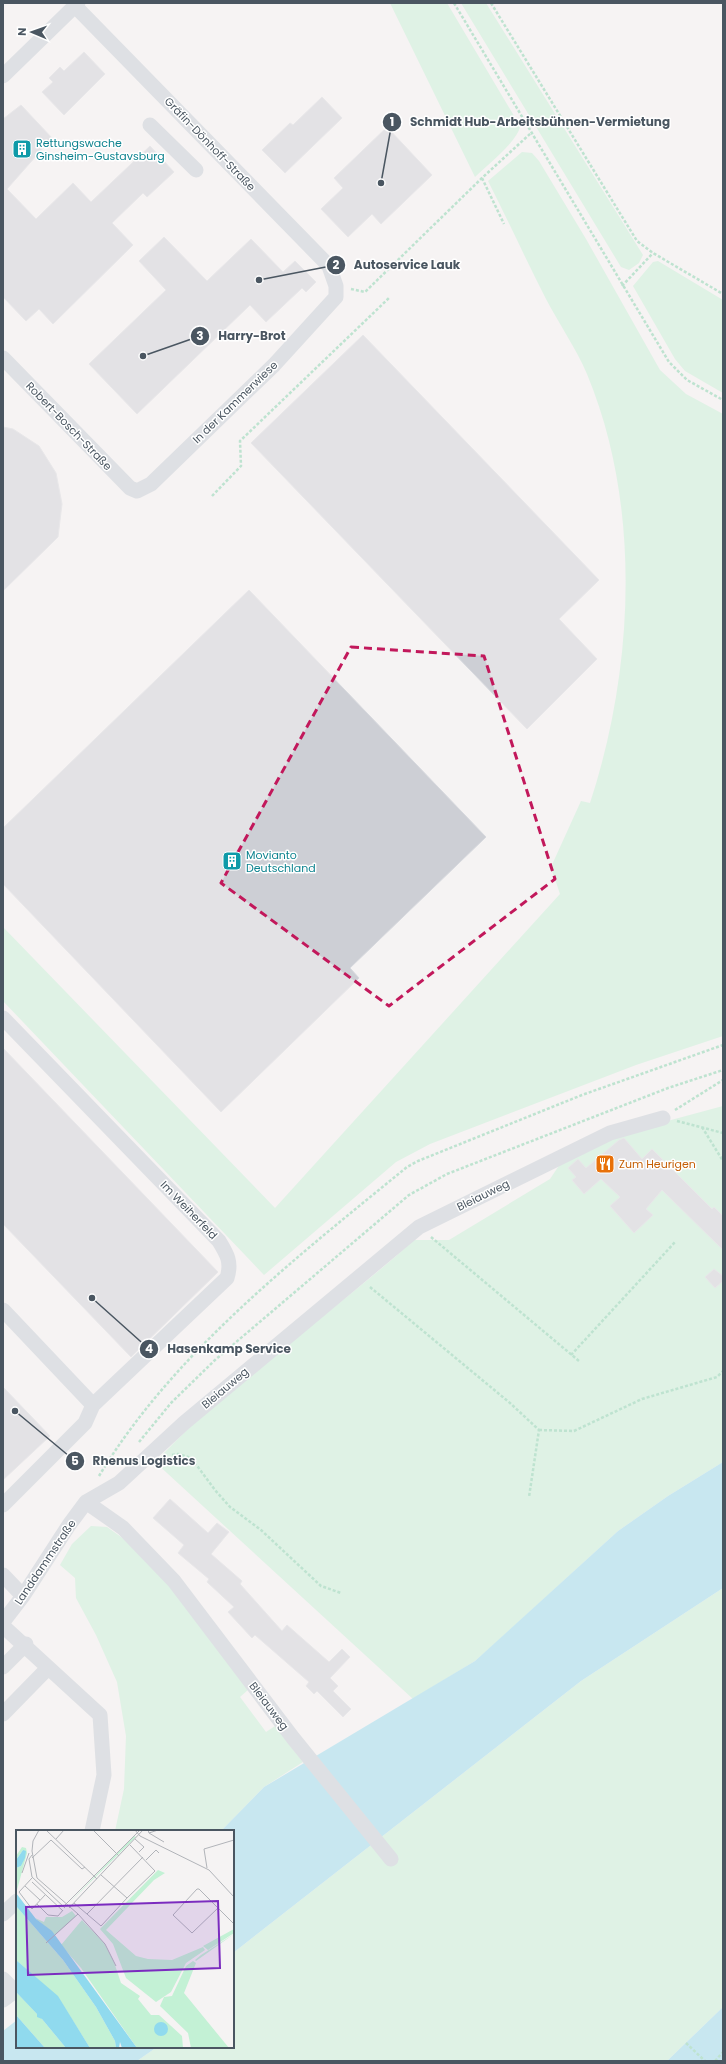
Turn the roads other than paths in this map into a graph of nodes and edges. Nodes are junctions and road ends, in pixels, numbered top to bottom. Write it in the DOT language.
graph roads {
  1 [pos="77,4"];
  2 [pos="3,76"];
  3 [pos="150,125"];
  4 [pos="196,170"];
  5 [pos="336,286"];
  6 [pos="3,358"];
  7 [pos="137,491"];
  8 [pos="3,1018"];
  9 [pos="663,1118"];
  10 [pos="3,1310"];
  11 [pos="93,1405"];
  12 [pos="86,1502"];
  13 [pos="3,1505"];
  14 [pos="3,1575"];
  15 [pos="23,1596"];
  16 [pos="3,1622"];
  17 [pos="3,1626"];
  18 [pos="26,1644"];
  19 [pos="3,1667"];
  20 [pos="48,1668"];
  21 [pos="3,1714"];
  22 [pos="92,1830"];
  23 [pos="391,1858"];
  24 [pos="16,1902"];
  25 [pos="3,1914"];
  26 [pos="3,1979"];
  27 [pos="12,1994"];
  1 -- 2 [label="street"];
  1 -- 5 [label="street, Gräfin-Dönhoff-Straße"];
  3 -- 4 [label="street"];
  5 -- 7 [label="street, In der Kammerwiese"];
  6 -- 7 [label="street, Robert-Bosch-Straße"];
  8 -- 11 [label="street, Im Weiherfeld"];
  9 -- 12 [label="street, Bleiauweg"];
  10 -- 11 [label="street"];
  11 -- 13 [label="street, Im Weiherfeld"];
  12 -- 15 [label="street, Landdammstraße"];
  12 -- 23 [label="street, Bleiauweg"];
  14 -- 15 [label="street"];
  15 -- 16 [label="street, Landdammstraße"];
  17 -- 18 [label="street"];
  18 -- 19 [label="street"];
  18 -- 20 [label="street"];
  20 -- 21 [label="street"];
  20 -- 22 [label="street"];
  24 -- 25 [label="street"];
  26 -- 27 [label="street"];
}
